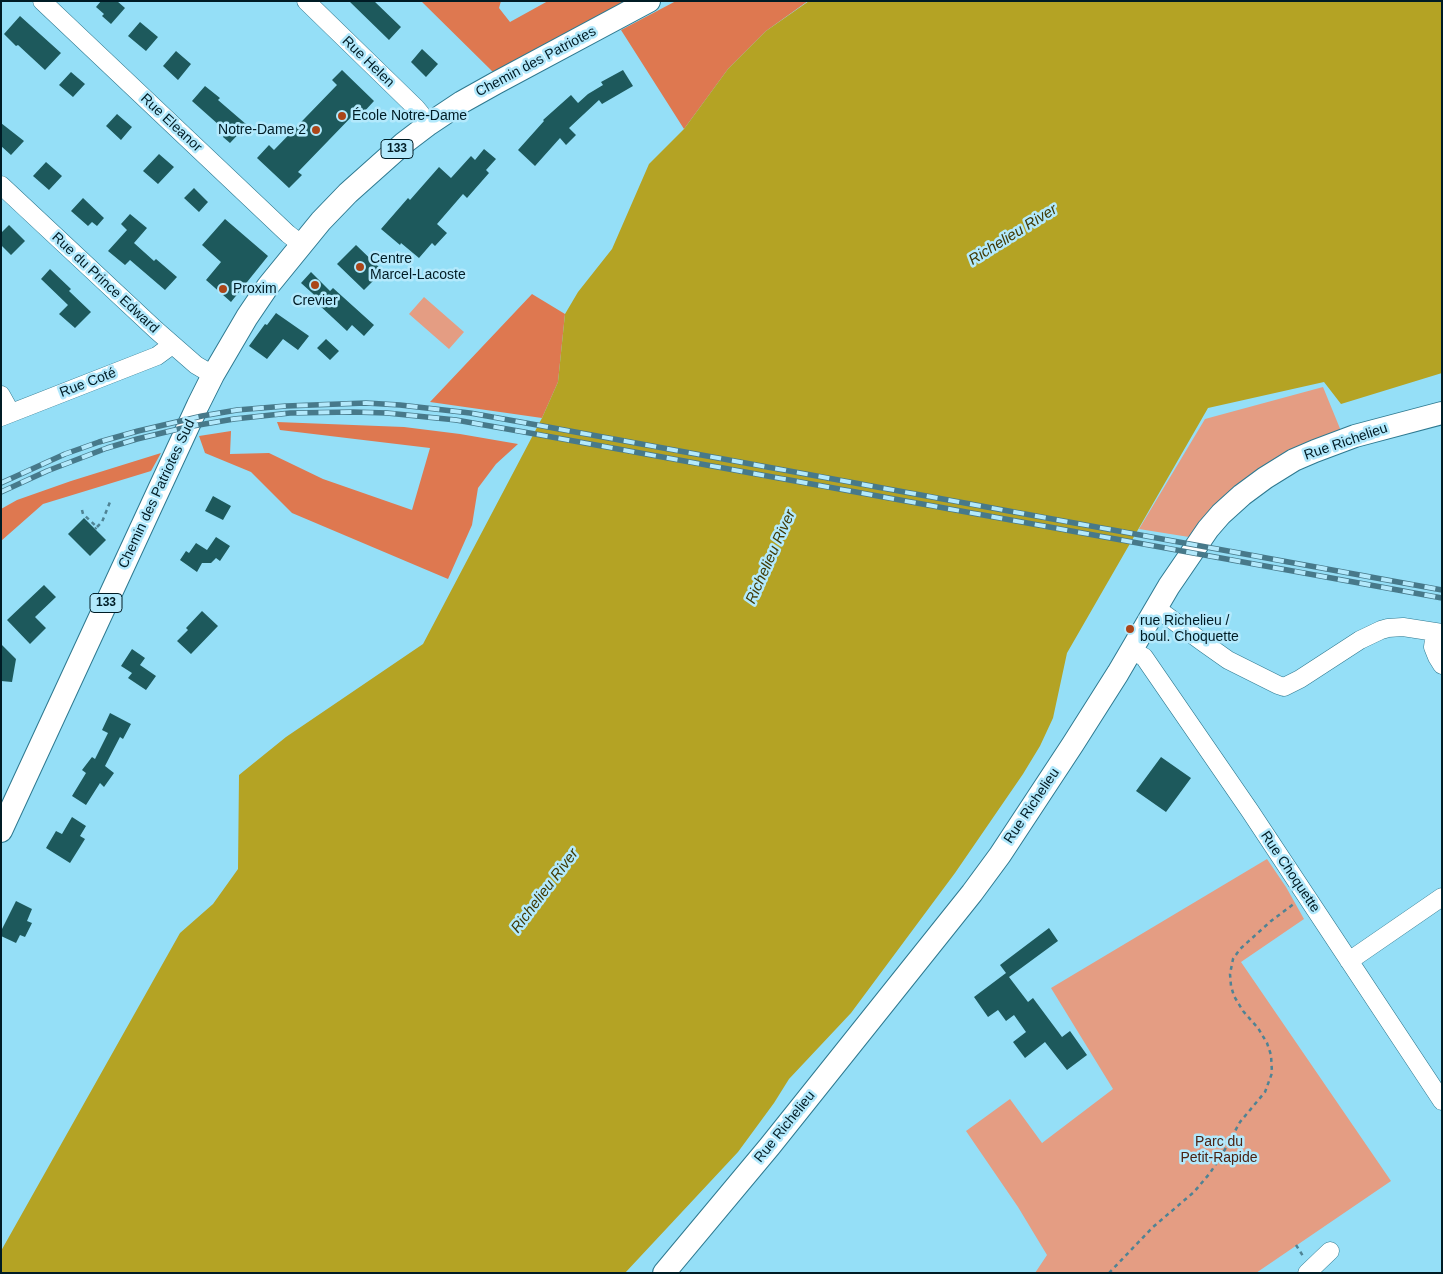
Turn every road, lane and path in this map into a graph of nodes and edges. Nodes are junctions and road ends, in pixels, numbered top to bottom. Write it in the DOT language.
graph roads {
  1 [pos="42,1"];
  2 [pos="306,1"];
  3 [pos="649,1"];
  4 [pos="428,124"];
  5 [pos="1,185"];
  6 [pos="301,244"];
  7 [pos="172,344"];
  8 [pos="213,375"];
  9 [pos="1,396"];
  10 [pos="1442,413"];
  11 [pos="6,415"];
  12 [pos="110,502"];
  13 [pos="82,510"];
  14 [pos="1156,608"];
  15 [pos="1439,633"];
  16 [pos="1132,650"];
  17 [pos="1442,665"];
  18 [pos="1,831"];
  19 [pos="1306,896"];
  20 [pos="1442,897"];
  21 [pos="1350,961"];
  22 [pos="1442,1101"];
  23 [pos="1296,1246"];
  24 [pos="1330,1251"];
  25 [pos="1307,1267"];
  26 [pos="664,1273"];
  27 [pos="1109,1273"];
  1 -- 6 [label="street, Rue Eleanor"];
  2 -- 4 [label="street, Rue Helen"];
  3 -- 4 [label="main road, Chemin des Patriotes / 133"];
  4 -- 6 [label="main road, Chemin des Patriotes / 133"];
  5 -- 7 [label="street, Rue du Prince Edward"];
  6 -- 8 [label="main road, Chemin des Patriotes / 133"];
  7 -- 8 [label="street, Rue du Prince Edward"];
  7 -- 11 [label="street, Rue Coté"];
  8 -- 18 [label="main road, Chemin des Patriotes Sud / 133"];
  9 -- 11 [label="street"];
  10 -- 14 [label="main road, Rue Richelieu"];
  12 -- 13 [label="path"];
  14 -- 15 [label="street"];
  14 -- 16 [label="main road, Rue Richelieu"];
  15 -- 17 [label="street"];
  16 -- 19 [label="street, Rue Choquette"];
  16 -- 26 [label="main road, Rue Richelieu"];
  19 -- 21 [label="street, Rue Choquette"];
  19 -- 27 [label="path"];
  20 -- 21 [label="street"];
  21 -- 22 [label="street, Rue Choquette"];
  23 -- 25 [label="path"];
  24 -- 25 [label="street"];
}
